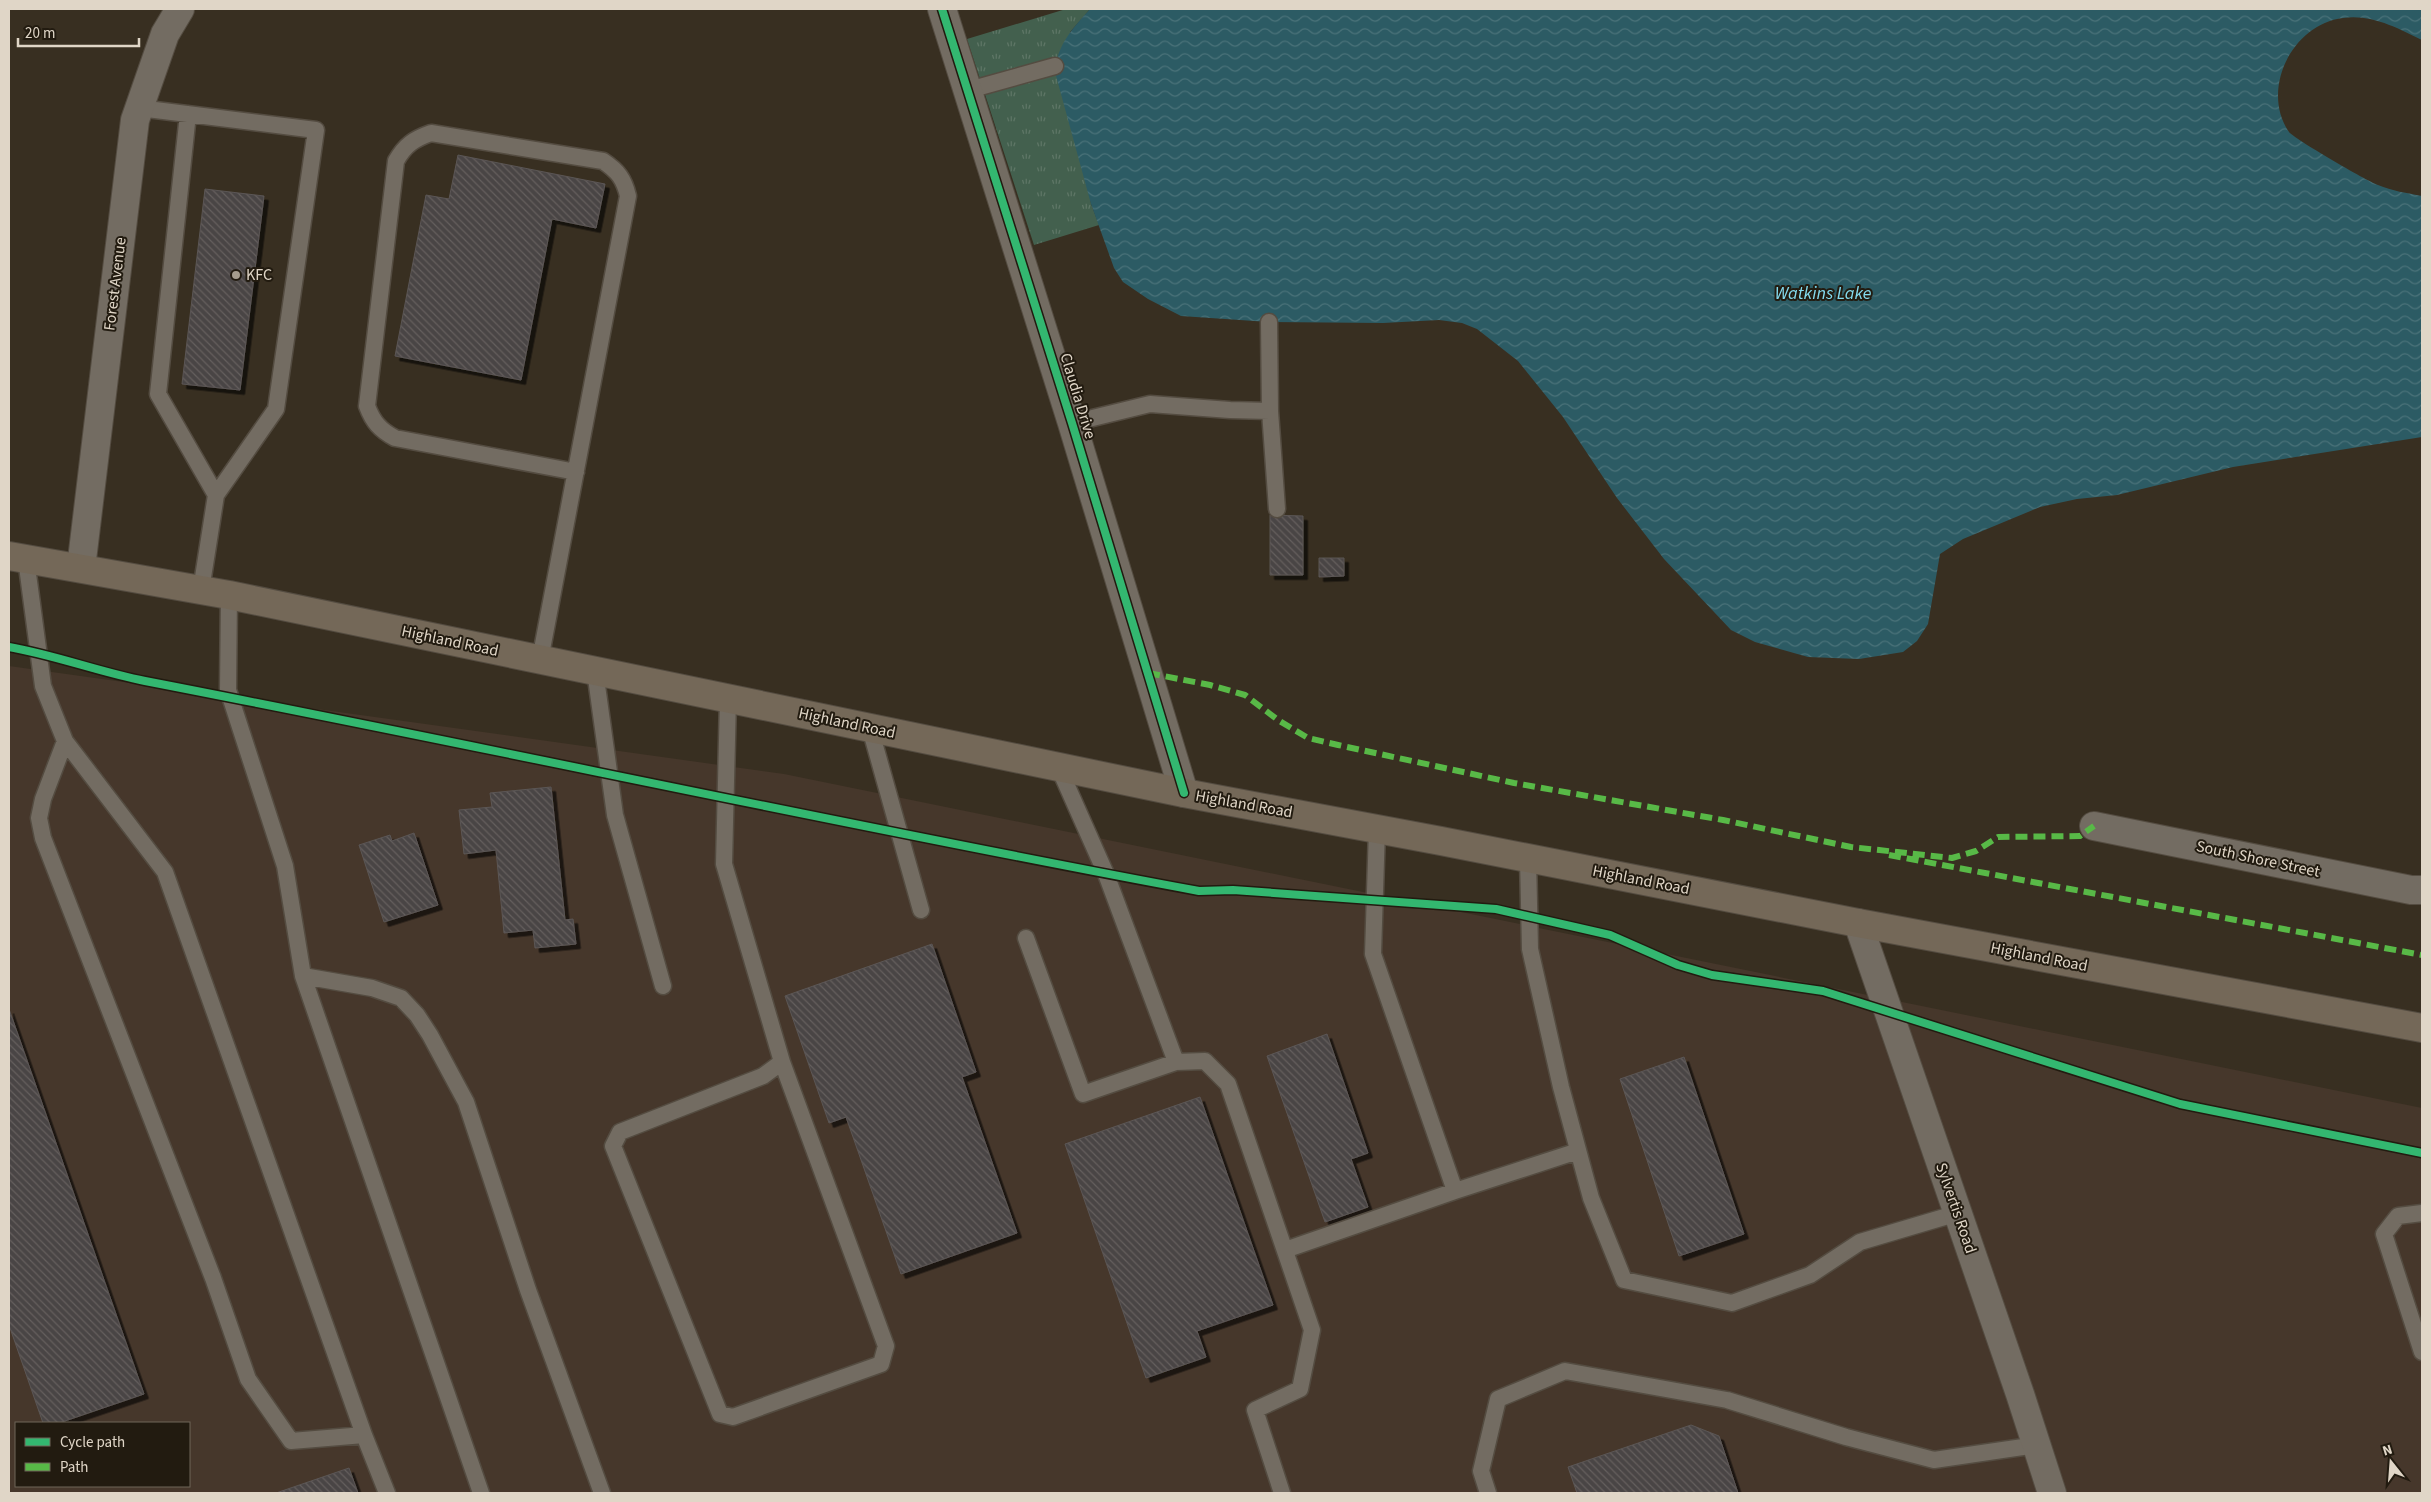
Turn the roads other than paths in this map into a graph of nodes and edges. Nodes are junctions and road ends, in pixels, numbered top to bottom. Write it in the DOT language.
graph roads {
  1 [pos="180,9"];
  2 [pos="942,9"];
  3 [pos="1055,66"];
  4 [pos="969,90"];
  5 [pos="139,108"];
  6 [pos="188,114"];
  7 [pos="1269,322"];
  8 [pos="1270,411"];
  9 [pos="1072,423"];
  10 [pos="576,472"];
  11 [pos="216,495"];
  12 [pos="1277,509"];
  13 [pos="17,557"];
  14 [pos="81,568"];
  15 [pos="201,590"];
  16 [pos="229,595"];
  17 [pos="540,660"];
  18 [pos="595,671"];
  19 [pos="728,699"];
  20 [pos="870,728"];
  21 [pos="64,741"];
  22 [pos="1059,768"];
  23 [pos="1184,793"];
  24 [pos="2094,826"];
  25 [pos="1377,829"];
  26 [pos="1528,858"];
  27 [pos="2422,890"];
  28 [pos="922,910"];
  29 [pos="1858,923"];
  30 [pos="1026,938"];
  31 [pos="303,976"];
  32 [pos="663,986"];
  33 [pos="2422,1028"];
  34 [pos="782,1062"];
  35 [pos="1176,1062"];
  36 [pos="1578,1151"];
  37 [pos="1455,1191"];
  38 [pos="1958,1213"];
  39 [pos="2422,1213"];
  40 [pos="1285,1250"];
  41 [pos="2422,1352"];
  42 [pos="364,1435"];
  43 [pos="2037,1445"];
  44 [pos="387,1493"];
  45 [pos="480,1493"];
  46 [pos="602,1493"];
  47 [pos="1282,1493"];
  48 [pos="1488,1493"];
  49 [pos="2052,1493"];
  1 -- 5 [label="street, Forest Avenue"];
  2 -- 4 [label="street, Claudia Drive"];
  3 -- 4 [label="lane"];
  4 -- 9 [label="street, Claudia Drive"];
  5 -- 6 [label="lane"];
  5 -- 14 [label="street, Forest Avenue"];
  6 -- 11 [label="lane"];
  6 -- 11 [label="lane"];
  7 -- 8 [label="lane"];
  8 -- 9 [label="lane"];
  8 -- 12 [label="lane"];
  9 -- 23 [label="street, Claudia Drive"];
  10 -- 10 [label="lane"];
  10 -- 17 [label="lane"];
  11 -- 15 [label="lane"];
  13 -- 14 [label="highway, Highland Road"];
  13 -- 21 [label="lane"];
  14 -- 15 [label="highway, Highland Road"];
  15 -- 16 [label="highway, Highland Road"];
  16 -- 17 [label="highway, Highland Road"];
  16 -- 31 [label="lane"];
  17 -- 18 [label="highway, Highland Road"];
  18 -- 19 [label="highway, Highland Road"];
  18 -- 32 [label="lane"];
  19 -- 20 [label="highway, Highland Road"];
  19 -- 34 [label="lane"];
  20 -- 22 [label="highway, Highland Road"];
  20 -- 28 [label="lane"];
  21 -- 42 [label="lane"];
  21 -- 42 [label="lane"];
  22 -- 23 [label="highway, Highland Road"];
  22 -- 35 [label="lane"];
  23 -- 25 [label="highway, Highland Road"];
  24 -- 27 [label="street, South Shore Street"];
  25 -- 26 [label="highway, Highland Road"];
  25 -- 37 [label="lane"];
  26 -- 29 [label="highway, Highland Road"];
  26 -- 36 [label="lane"];
  29 -- 33 [label="highway, Highland Road"];
  29 -- 38 [label="street, Sylvertis Road"];
  30 -- 35 [label="lane"];
  31 -- 45 [label="lane"];
  31 -- 46 [label="lane"];
  34 -- 34 [label="lane"];
  35 -- 40 [label="lane"];
  36 -- 37 [label="lane"];
  36 -- 38 [label="lane"];
  37 -- 40 [label="lane"];
  38 -- 43 [label="street, Sylvertis Road"];
  39 -- 41 [label="lane"];
  40 -- 47 [label="lane"];
  42 -- 44 [label="lane"];
  43 -- 48 [label="lane"];
  43 -- 49 [label="street, Sylvertis Road"];
}
